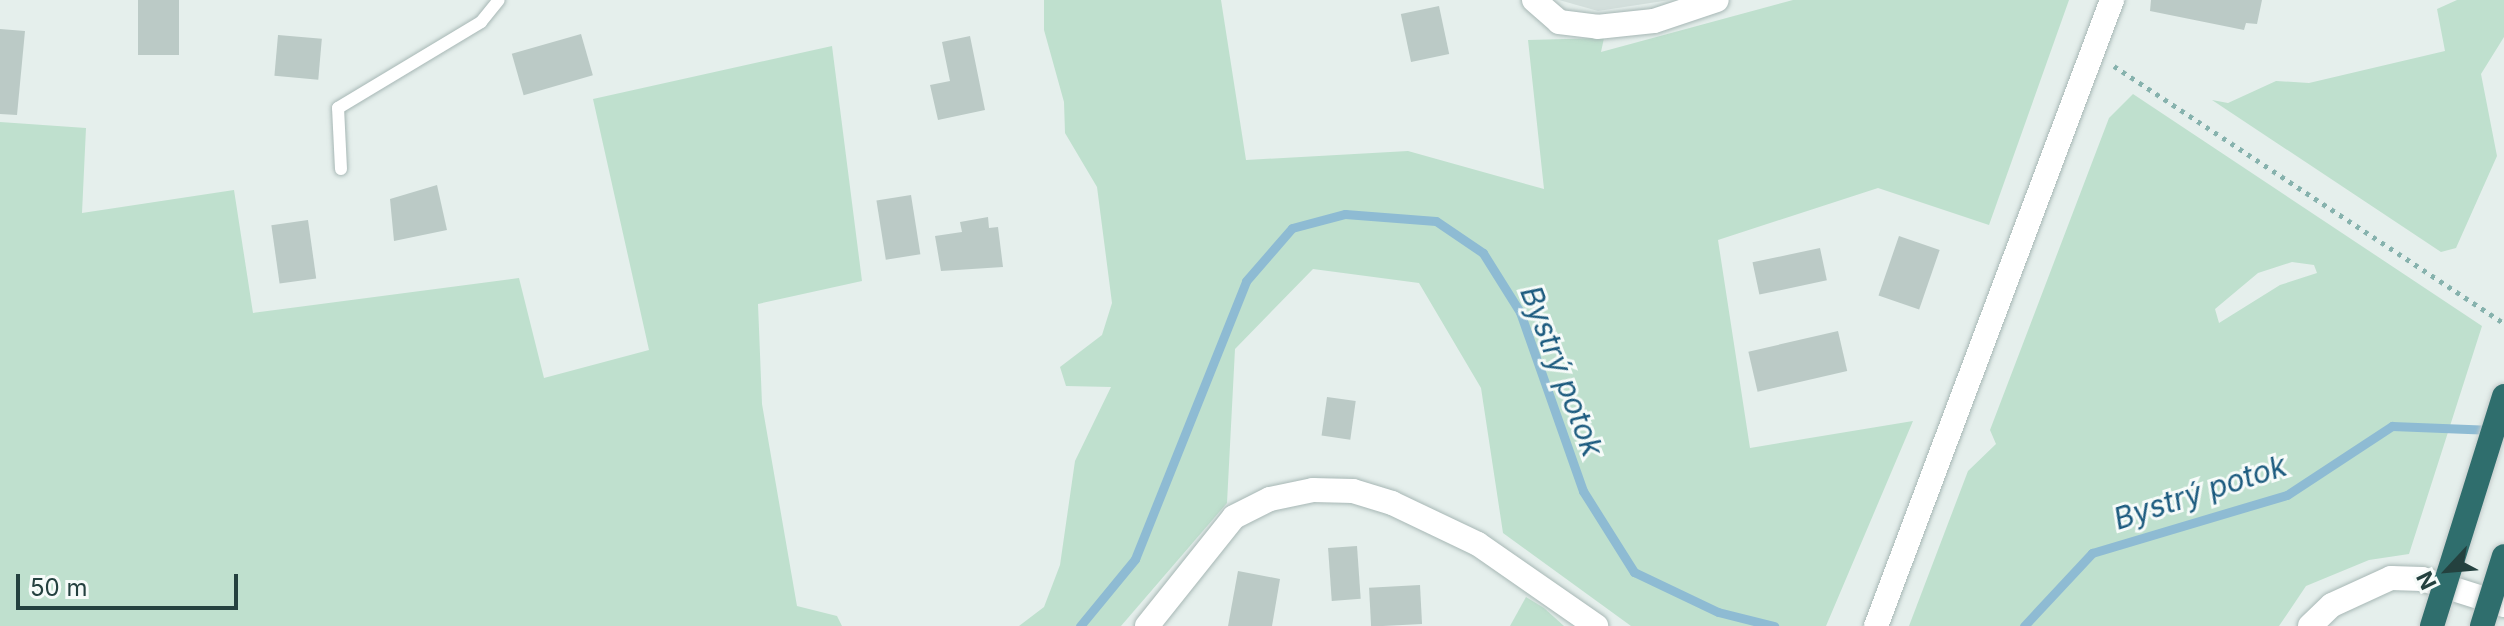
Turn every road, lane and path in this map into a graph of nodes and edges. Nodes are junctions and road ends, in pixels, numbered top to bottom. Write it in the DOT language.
graph roads {
  1 [pos="499,0"];
  2 [pos="1534,0"];
  3 [pos="1717,0"];
  4 [pos="2112,0"];
  5 [pos="2093,53"];
  6 [pos="341,169"];
  7 [pos="2504,323"];
  8 [pos="2504,396"];
  9 [pos="2504,556"];
  10 [pos="2504,605"];
  11 [pos="1147,626"];
  12 [pos="1596,626"];
  13 [pos="1876,626"];
  14 [pos="2310,626"];
  15 [pos="2432,626"];
  16 [pos="2482,626"];
  1 -- 6 [label="lane"];
  2 -- 3 [label="street"];
  4 -- 5 [label="street"];
  5 -- 7 [label="path"];
  5 -- 13 [label="street"];
  8 -- 15 [label="highway, bridge"];
  9 -- 16 [label="highway, bridge"];
  10 -- 14 [label="street"];
  11 -- 12 [label="street"];
}
